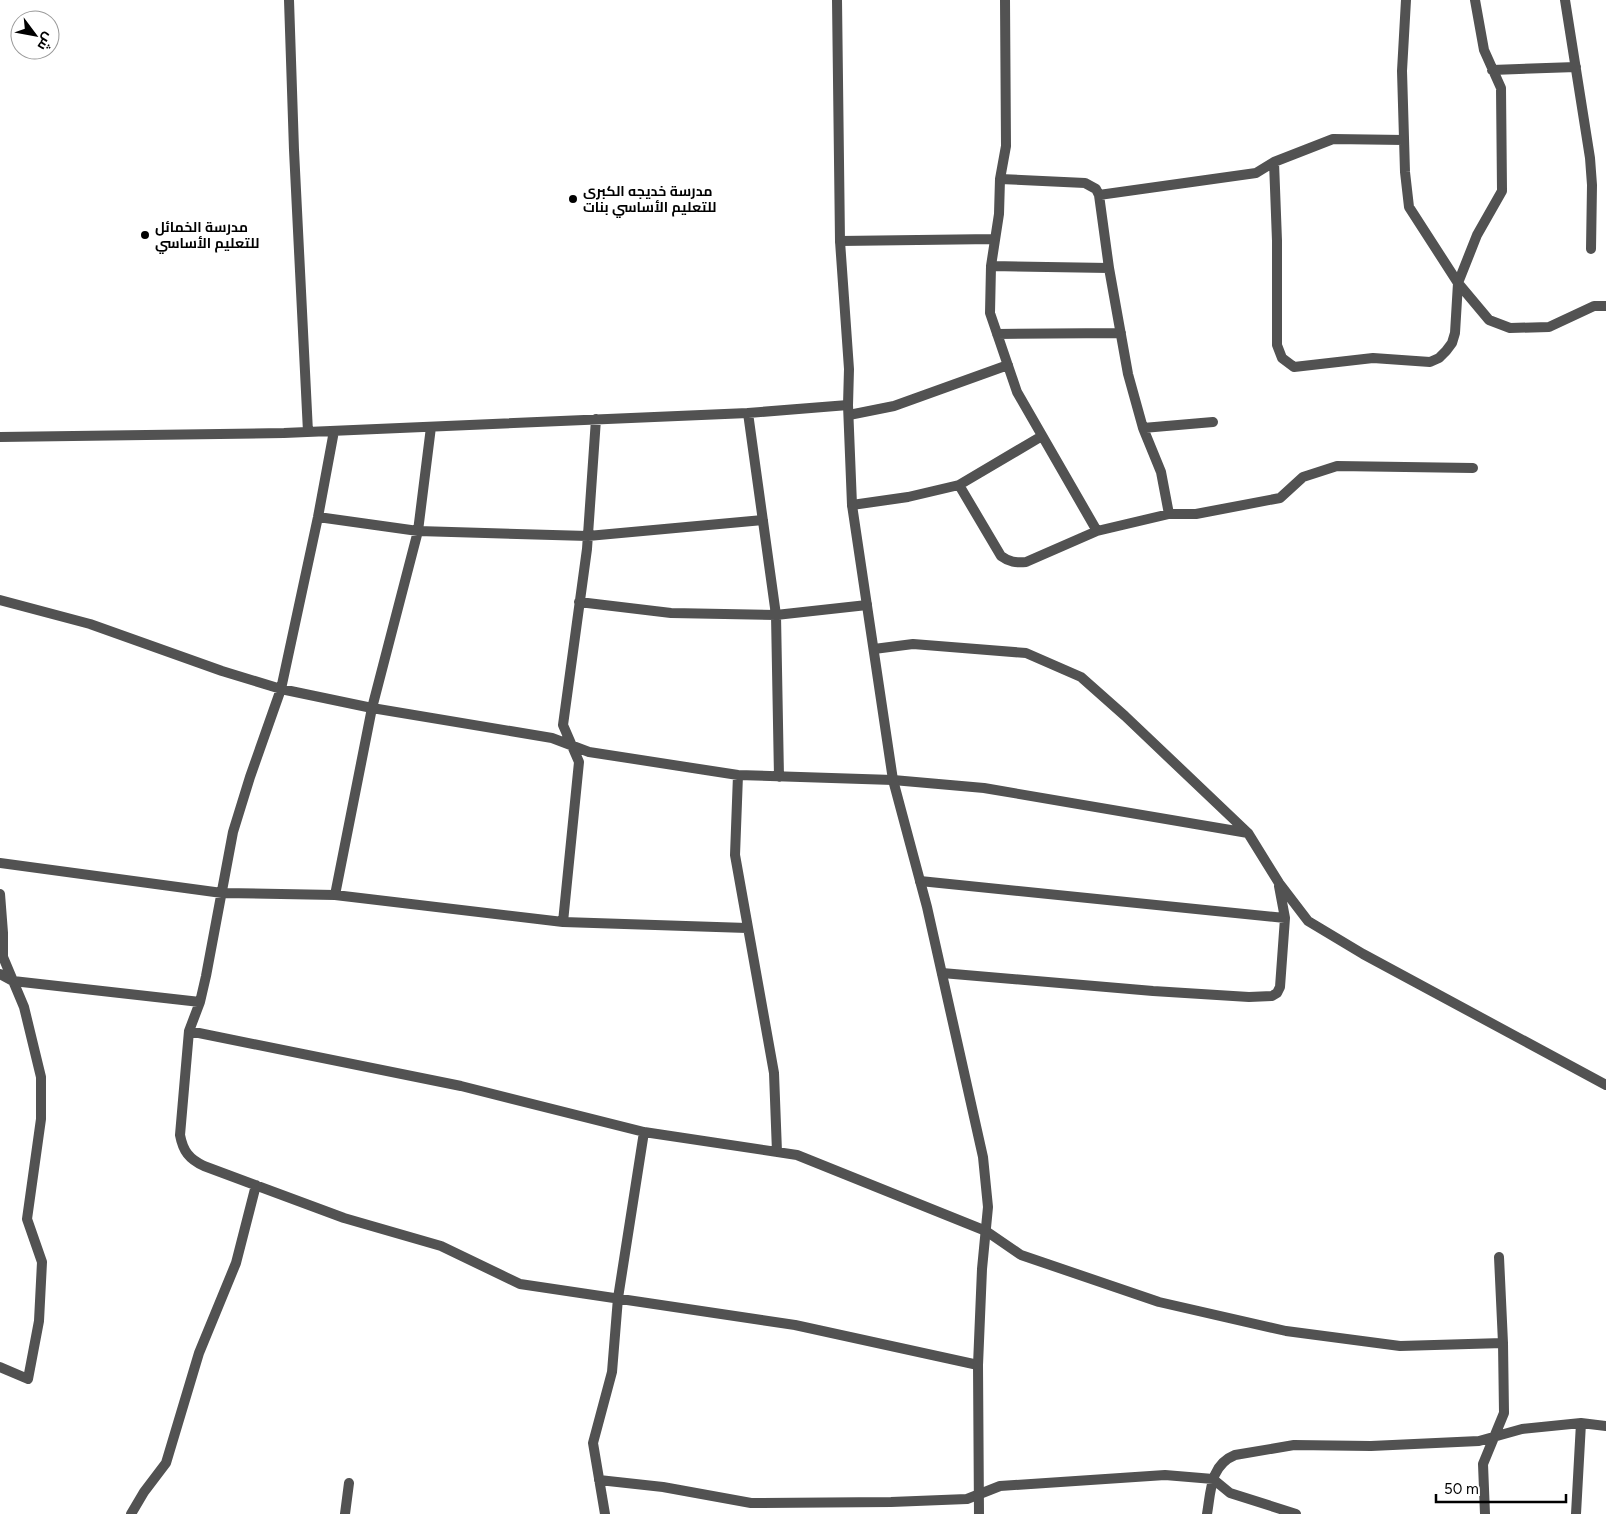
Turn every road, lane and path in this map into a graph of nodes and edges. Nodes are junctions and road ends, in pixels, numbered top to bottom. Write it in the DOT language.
graph roads {
  1 [pos="289,0"];
  2 [pos="838,0"];
  3 [pos="1005,0"];
  4 [pos="1406,0"];
  5 [pos="1475,0"];
  6 [pos="1565,0"];
  7 [pos="1576,67"];
  8 [pos="1492,70"];
  9 [pos="1404,140"];
  10 [pos="1274,162"];
  11 [pos="1000,179"];
  12 [pos="1099,195"];
  13 [pos="995,239"];
  14 [pos="840,241"];
  15 [pos="1591,249"];
  16 [pos="991,266"];
  17 [pos="1109,268"];
  18 [pos="1458,283"];
  19 [pos="1606,306"];
  20 [pos="1121,333"];
  21 [pos="997,334"];
  22 [pos="1008,365"];
  23 [pos="848,410"];
  24 [pos="748,413"];
  25 [pos="596,419"];
  26 [pos="1213,422"];
  27 [pos="431,427"];
  28 [pos="1143,428"];
  29 [pos="334,431"];
  30 [pos="308,432"];
  31 [pos="1042,436"];
  32 [pos="0,437"];
  33 [pos="1472,468"];
  34 [pos="959,485"];
  35 [pos="852,505"];
  36 [pos="1169,514"];
  37 [pos="318,517"];
  38 [pos="762,520"];
  39 [pos="418,531"];
  40 [pos="1097,531"];
  41 [pos="588,536"];
  42 [pos="0,600"];
  43 [pos="579,602"];
  44 [pos="867,605"];
  45 [pos="776,615"];
  46 [pos="874,650"];
  47 [pos="281,689"];
  48 [pos="372,708"];
  49 [pos="571,745"];
  50 [pos="738,775"];
  51 [pos="779,777"];
  52 [pos="893,780"];
  53 [pos="1248,832"];
  54 [pos="0,863"];
  55 [pos="920,881"];
  56 [pos="1279,882"];
  57 [pos="222,893"];
  58 [pos="0,894"];
  59 [pos="335,895"];
  60 [pos="1285,918"];
  61 [pos="563,922"];
  62 [pos="747,928"];
  63 [pos="942,973"];
  64 [pos="0,974"];
  65 [pos="13,980"];
  66 [pos="200,1002"];
  67 [pos="189,1031"];
  68 [pos="1606,1085"];
  69 [pos="644,1132"];
  70 [pos="777,1152"];
  71 [pos="256,1185"];
  72 [pos="986,1231"];
  73 [pos="1499,1256"];
  74 [pos="618,1298"];
  75 [pos="1503,1343"];
  76 [pos="978,1365"];
  77 [pos="0,1367"];
  78 [pos="1581,1423"];
  79 [pos="1606,1426"];
  80 [pos="1494,1437"];
  81 [pos="1212,1479"];
  82 [pos="599,1480"];
  83 [pos="349,1483"];
  84 [pos="979,1494"];
  85 [pos="131,1514"];
  86 [pos="345,1514"];
  87 [pos="605,1514"];
  88 [pos="978,1514"];
  89 [pos="1207,1514"];
  90 [pos="1296,1514"];
  91 [pos="1484,1514"];
  92 [pos="1576,1514"];
  1 -- 30 [label="street"];
  2 -- 14 [label="street"];
  3 -- 11 [label="street"];
  4 -- 9 [label="street"];
  5 -- 8 [label="street"];
  6 -- 7 [label="street"];
  7 -- 8 [label="street"];
  7 -- 15 [label="street"];
  8 -- 18 [label="street"];
  9 -- 10 [label="street"];
  9 -- 18 [label="street"];
  10 -- 12 [label="street"];
  10 -- 18 [label="street"];
  11 -- 12 [label="street"];
  11 -- 13 [label="street"];
  12 -- 17 [label="street"];
  13 -- 14 [label="street"];
  13 -- 16 [label="street"];
  14 -- 23 [label="street"];
  16 -- 17 [label="street"];
  16 -- 21 [label="street"];
  17 -- 20 [label="street"];
  18 -- 19 [label="street"];
  20 -- 21 [label="street"];
  20 -- 28 [label="street"];
  21 -- 22 [label="street"];
  22 -- 23 [label="street"];
  22 -- 31 [label="street"];
  23 -- 24 [label="street"];
  23 -- 35 [label="street"];
  24 -- 25 [label="street"];
  24 -- 38 [label="street"];
  25 -- 27 [label="street"];
  25 -- 41 [label="street"];
  26 -- 28 [label="street"];
  27 -- 29 [label="street"];
  27 -- 39 [label="street"];
  28 -- 36 [label="street"];
  29 -- 30 [label="street"];
  29 -- 37 [label="street"];
  30 -- 32 [label="street"];
  31 -- 34 [label="street"];
  31 -- 40 [label="street"];
  33 -- 36 [label="street"];
  34 -- 35 [label="street"];
  34 -- 40 [label="street"];
  35 -- 44 [label="street"];
  36 -- 40 [label="street"];
  37 -- 39 [label="street"];
  37 -- 47 [label="street"];
  38 -- 41 [label="street"];
  38 -- 45 [label="street"];
  39 -- 41 [label="street"];
  39 -- 48 [label="street"];
  41 -- 43 [label="street"];
  42 -- 47 [label="street"];
  43 -- 45 [label="street"];
  43 -- 49 [label="street"];
  44 -- 45 [label="street"];
  44 -- 46 [label="street"];
  45 -- 51 [label="street"];
  46 -- 52 [label="street"];
  46 -- 53 [label="street"];
  47 -- 48 [label="street"];
  47 -- 57 [label="street"];
  48 -- 49 [label="street"];
  48 -- 59 [label="street"];
  49 -- 50 [label="street"];
  49 -- 61 [label="street"];
  50 -- 51 [label="street"];
  50 -- 62 [label="street"];
  51 -- 52 [label="street"];
  52 -- 53 [label="street"];
  52 -- 55 [label="street"];
  53 -- 56 [label="street"];
  54 -- 57 [label="street"];
  55 -- 60 [label="street"];
  55 -- 63 [label="street"];
  56 -- 60 [label="street"];
  56 -- 68 [label="street"];
  57 -- 59 [label="street"];
  57 -- 66 [label="street"];
  58 -- 65 [label="street"];
  59 -- 61 [label="street"];
  60 -- 63 [label="street"];
  61 -- 62 [label="street"];
  62 -- 70 [label="street"];
  63 -- 72 [label="street"];
  64 -- 65 [label="street"];
  65 -- 66 [label="street"];
  65 -- 77 [label="street"];
  66 -- 67 [label="street"];
  67 -- 69 [label="street"];
  67 -- 71 [label="street"];
  69 -- 70 [label="street"];
  69 -- 74 [label="street"];
  70 -- 72 [label="street"];
  71 -- 74 [label="street"];
  71 -- 85 [label="street"];
  72 -- 75 [label="street"];
  72 -- 76 [label="street"];
  73 -- 75 [label="street"];
  74 -- 76 [label="street"];
  74 -- 82 [label="street"];
  75 -- 80 [label="street"];
  76 -- 84 [label="street"];
  78 -- 79 [label="street"];
  78 -- 80 [label="street"];
  78 -- 92 [label="street"];
  80 -- 81 [label="street"];
  80 -- 91 [label="street"];
  81 -- 84 [label="street"];
  81 -- 89 [label="street"];
  81 -- 90 [label="street"];
  82 -- 84 [label="street"];
  82 -- 87 [label="street"];
  83 -- 86 [label="street"];
  84 -- 88 [label="street"];
}
